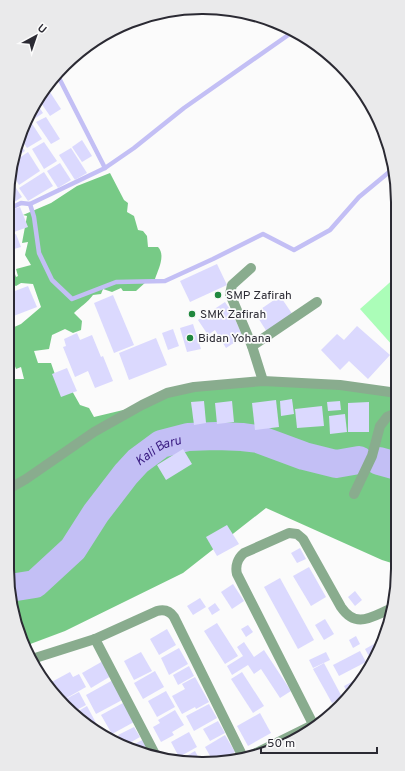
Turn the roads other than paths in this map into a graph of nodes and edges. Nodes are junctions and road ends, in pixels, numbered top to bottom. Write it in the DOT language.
graph roads {
  1 [pos="251,268"];
  2 [pos="317,302"];
  3 [pos="252,346"];
  4 [pos="263,381"];
  5 [pos="391,392"];
  6 [pos="391,415"];
  7 [pos="14,486"];
  8 [pos="354,494"];
  9 [pos="386,611"];
  10 [pos="95,639"];
  11 [pos="36,658"];
  12 [pos="312,722"];
  13 [pos="154,751"];
  14 [pos="241,753"];
  1 -- 3 [label="street"];
  2 -- 3 [label="street"];
  3 -- 4 [label="street"];
  4 -- 5 [label="street"];
  4 -- 7 [label="street"];
  6 -- 8 [label="street"];
  9 -- 12 [label="street"];
  10 -- 11 [label="street"];
  10 -- 13 [label="street"];
  10 -- 14 [label="street"];
}
